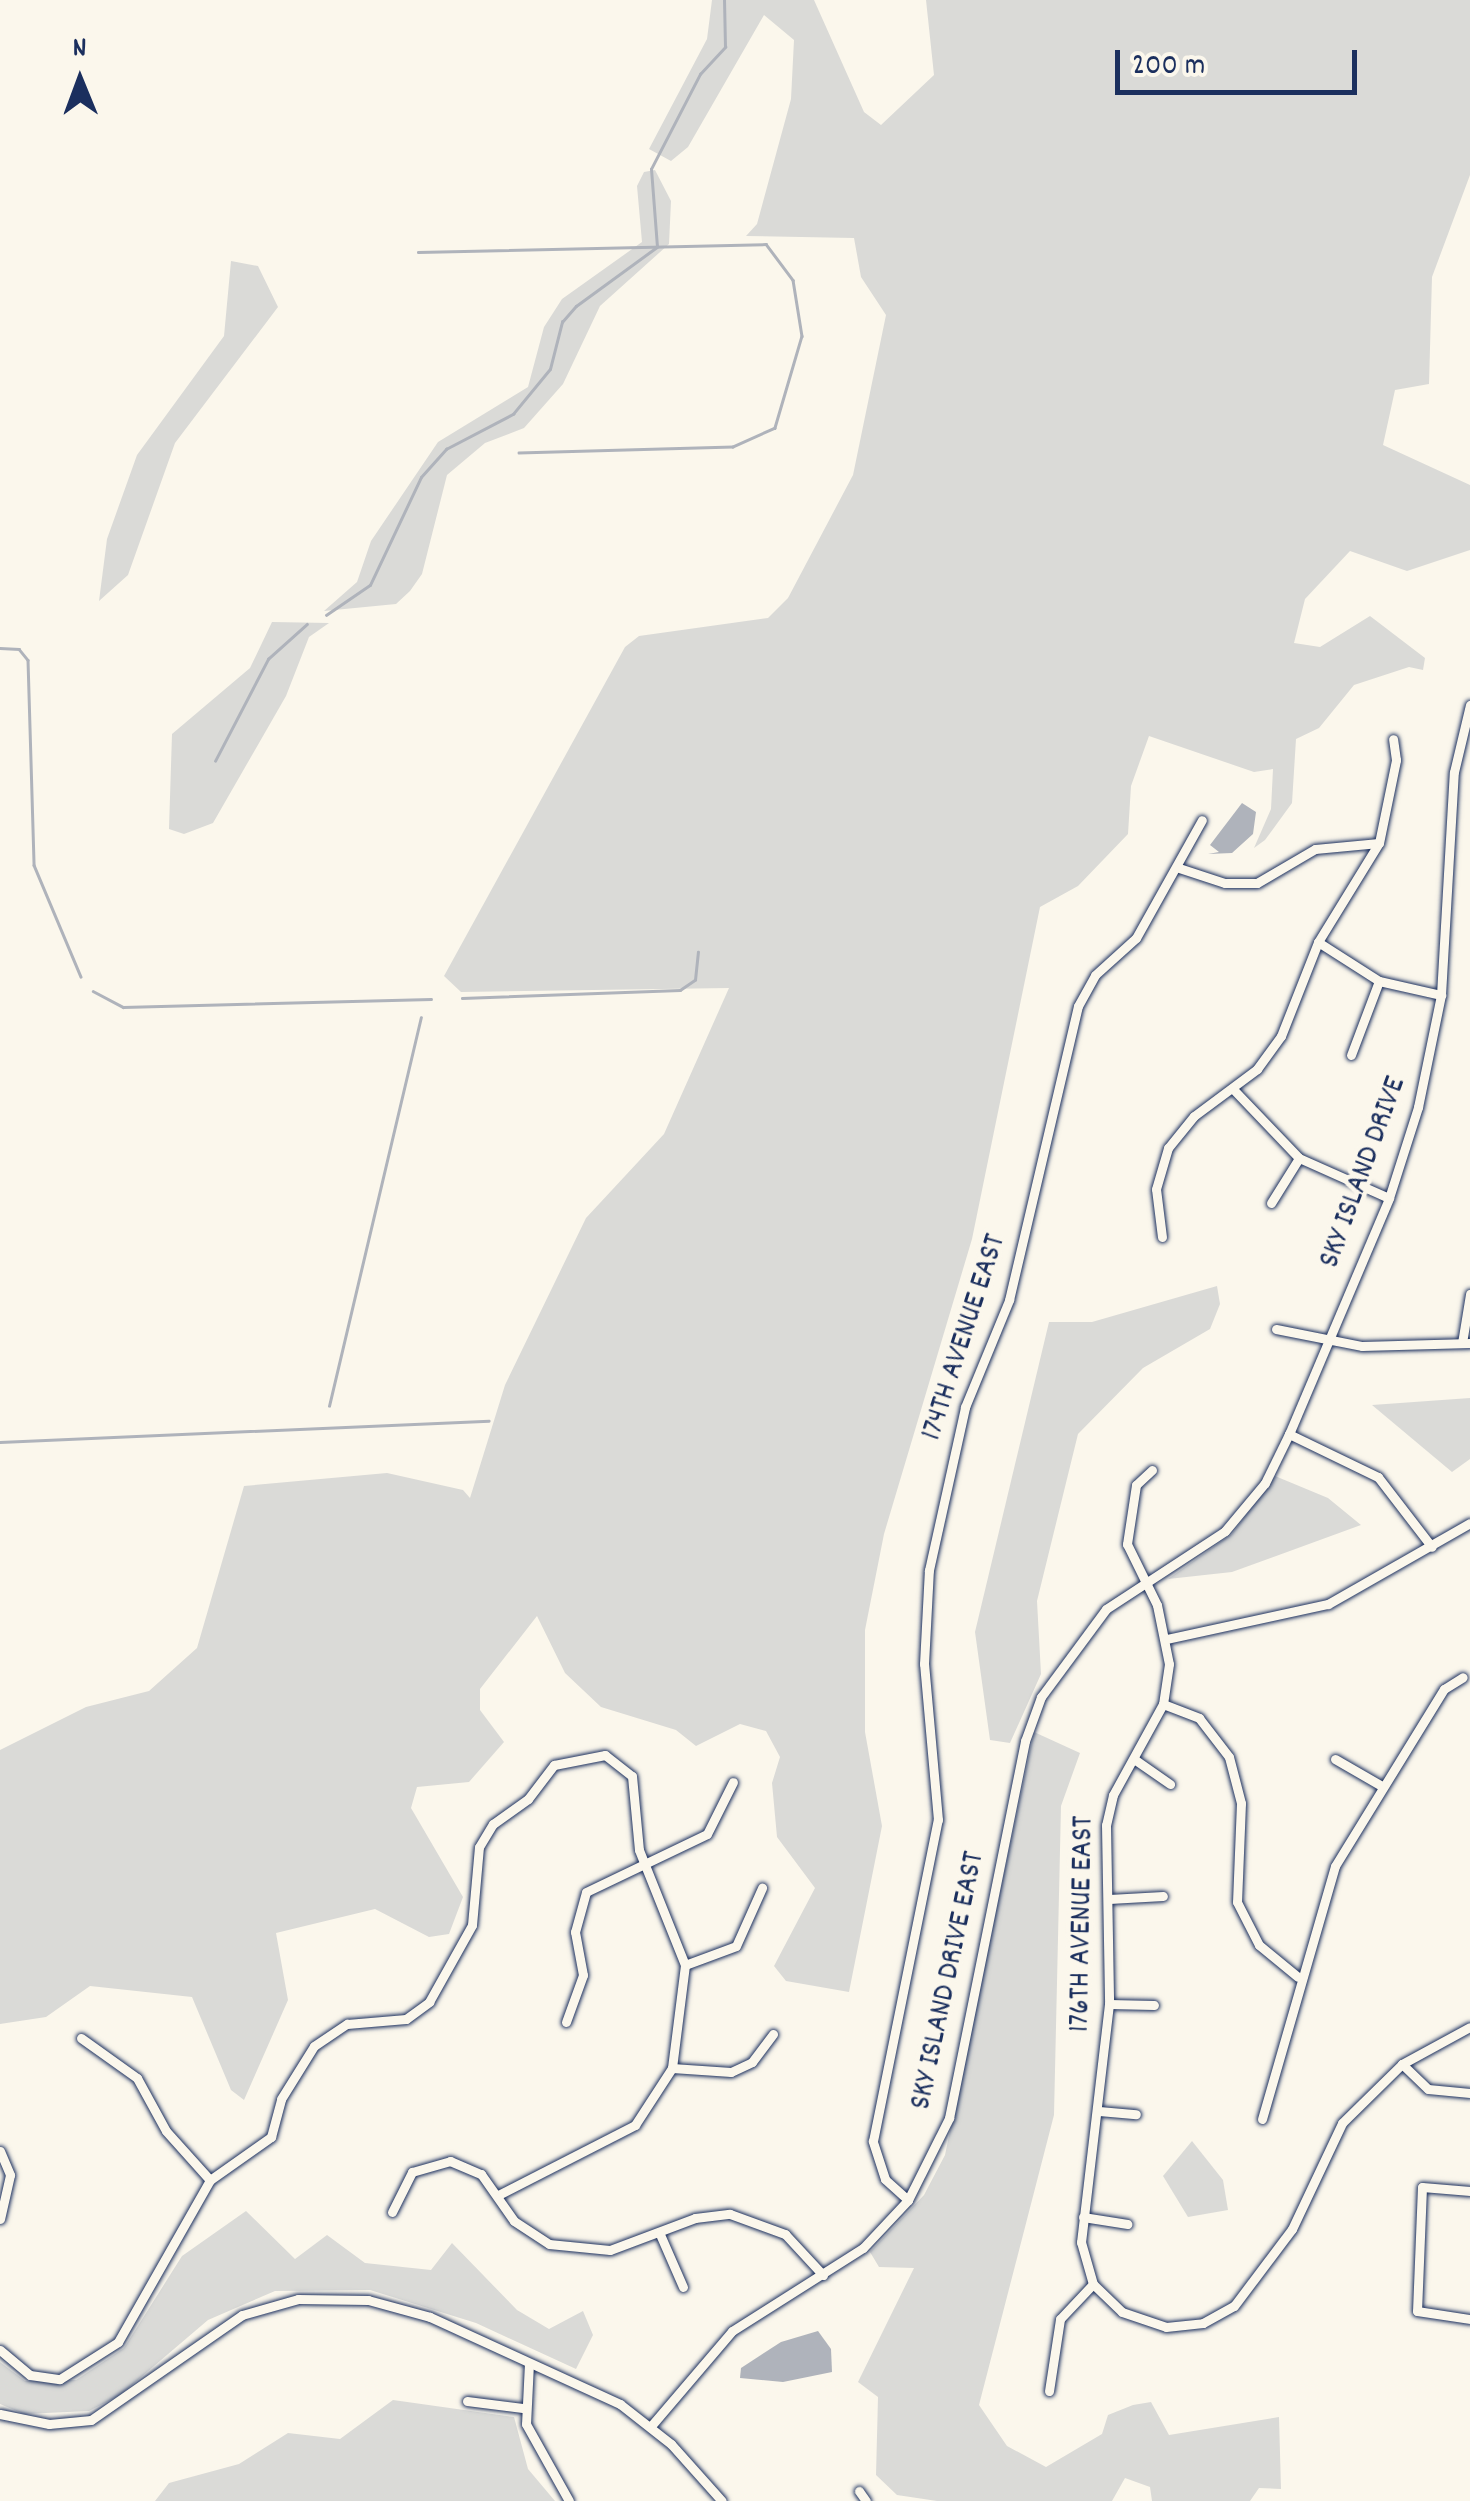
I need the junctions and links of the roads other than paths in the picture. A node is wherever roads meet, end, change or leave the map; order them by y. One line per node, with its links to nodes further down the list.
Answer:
1 (1470, 706): 8 (street, SKY ISLAND DRIVE)
2 (1393, 739): 4 (street)
3 (1202, 820): 5 (street)
4 (1379, 843): 5 (street); 6 (street)
5 (1180, 868): 54 (street, 174TH AVENUE EAST)
6 (1318, 942): 7 (street); 10 (street)
7 (1379, 981): 8 (street); 9 (street)
8 (1441, 995): 12 (street, SKY ISLAND DRIVE)
9 (1351, 1055)
10 (1233, 1089): 11 (street); 14 (street)
11 (1299, 1158): 12 (street); 13 (street)
12 (1389, 1198): 17 (street, SKY ISLAND DRIVE)
13 (1271, 1203)
14 (1162, 1237)
15 (1470, 1294): 18 (street)
16 (1276, 1329): 17 (street)
17 (1328, 1339): 18 (street); 19 (street, SKY ISLAND DRIVE)
18 (1466, 1343)
19 (1289, 1434): 22 (street); 23 (street, SKY ISLAND DRIVE)
20 (1152, 1470): 23 (street, 176TH AVENUE EAST)
21 (1470, 1524): 22 (street)
22 (1432, 1547): 24 (street)
23 (1143, 1583): 24 (street, 176TH AVENUE EAST); 54 (street, SKY ISLAND DRIVE EAST)
24 (1167, 1639): 26 (street, 176TH AVENUE EAST)
25 (1463, 1677): 31 (street)
26 (1163, 1704): 28 (street, 176TH AVENUE EAST); 37 (street)
27 (1336, 1759): 31 (street)
28 (1134, 1760): 30 (street); 35 (street, 176TH AVENUE EAST)
29 (733, 1782): 32 (street)
30 (1170, 1784)
31 (1380, 1785): 37 (street)
32 (643, 1862): 36 (street); 40 (street); 51 (street)
33 (762, 1888): 36 (street)
34 (1162, 1896): 35 (street)
35 (1109, 1899): 38 (street, 176TH AVENUE EAST)
36 (686, 1965): 45 (street)
37 (1298, 1976): 49 (street)
38 (1109, 2004): 39 (street); 47 (street, 176TH AVENUE EAST)
39 (1154, 2005)
40 (566, 2022)
41 (1470, 2027): 44 (street)
42 (773, 2034): 45 (street)
43 (81, 2038): 51 (street)
44 (1402, 2064): 46 (street); 61 (street)
45 (672, 2068): 53 (street)
46 (1470, 2094)
47 (1099, 2111): 48 (street); 56 (street, 176TH AVENUE EAST)
48 (1136, 2114)
49 (1262, 2119)
50 (0, 2150): 57 (street)
51 (210, 2180): 64 (street)
52 (1470, 2191): 63 (street)
53 (498, 2194): 55 (street); 59 (street)
54 (908, 2200): 60 (street, SKY ISLAND DRIVE EAST)
55 (392, 2212)
56 (1083, 2216): 58 (street); 61 (street, 176TH AVENUE EAST)
57 (0, 2219)
58 (1127, 2224)
59 (659, 2232): 60 (street); 62 (street)
60 (822, 2276): 70 (street, SKY ISLAND DRIVE EAST)
61 (1094, 2284): 66 (street)
62 (684, 2287)
63 (1470, 2319)
64 (0, 2350)
65 (529, 2363): 68 (street); 69 (street); 70 (street)
66 (1049, 2390)
67 (467, 2401): 68 (street)
68 (524, 2408): 72 (street)
69 (0, 2414)
70 (651, 2426): 73 (street)
71 (859, 2492): 74 (street)
72 (569, 2501)
73 (722, 2501)
74 (866, 2501)

